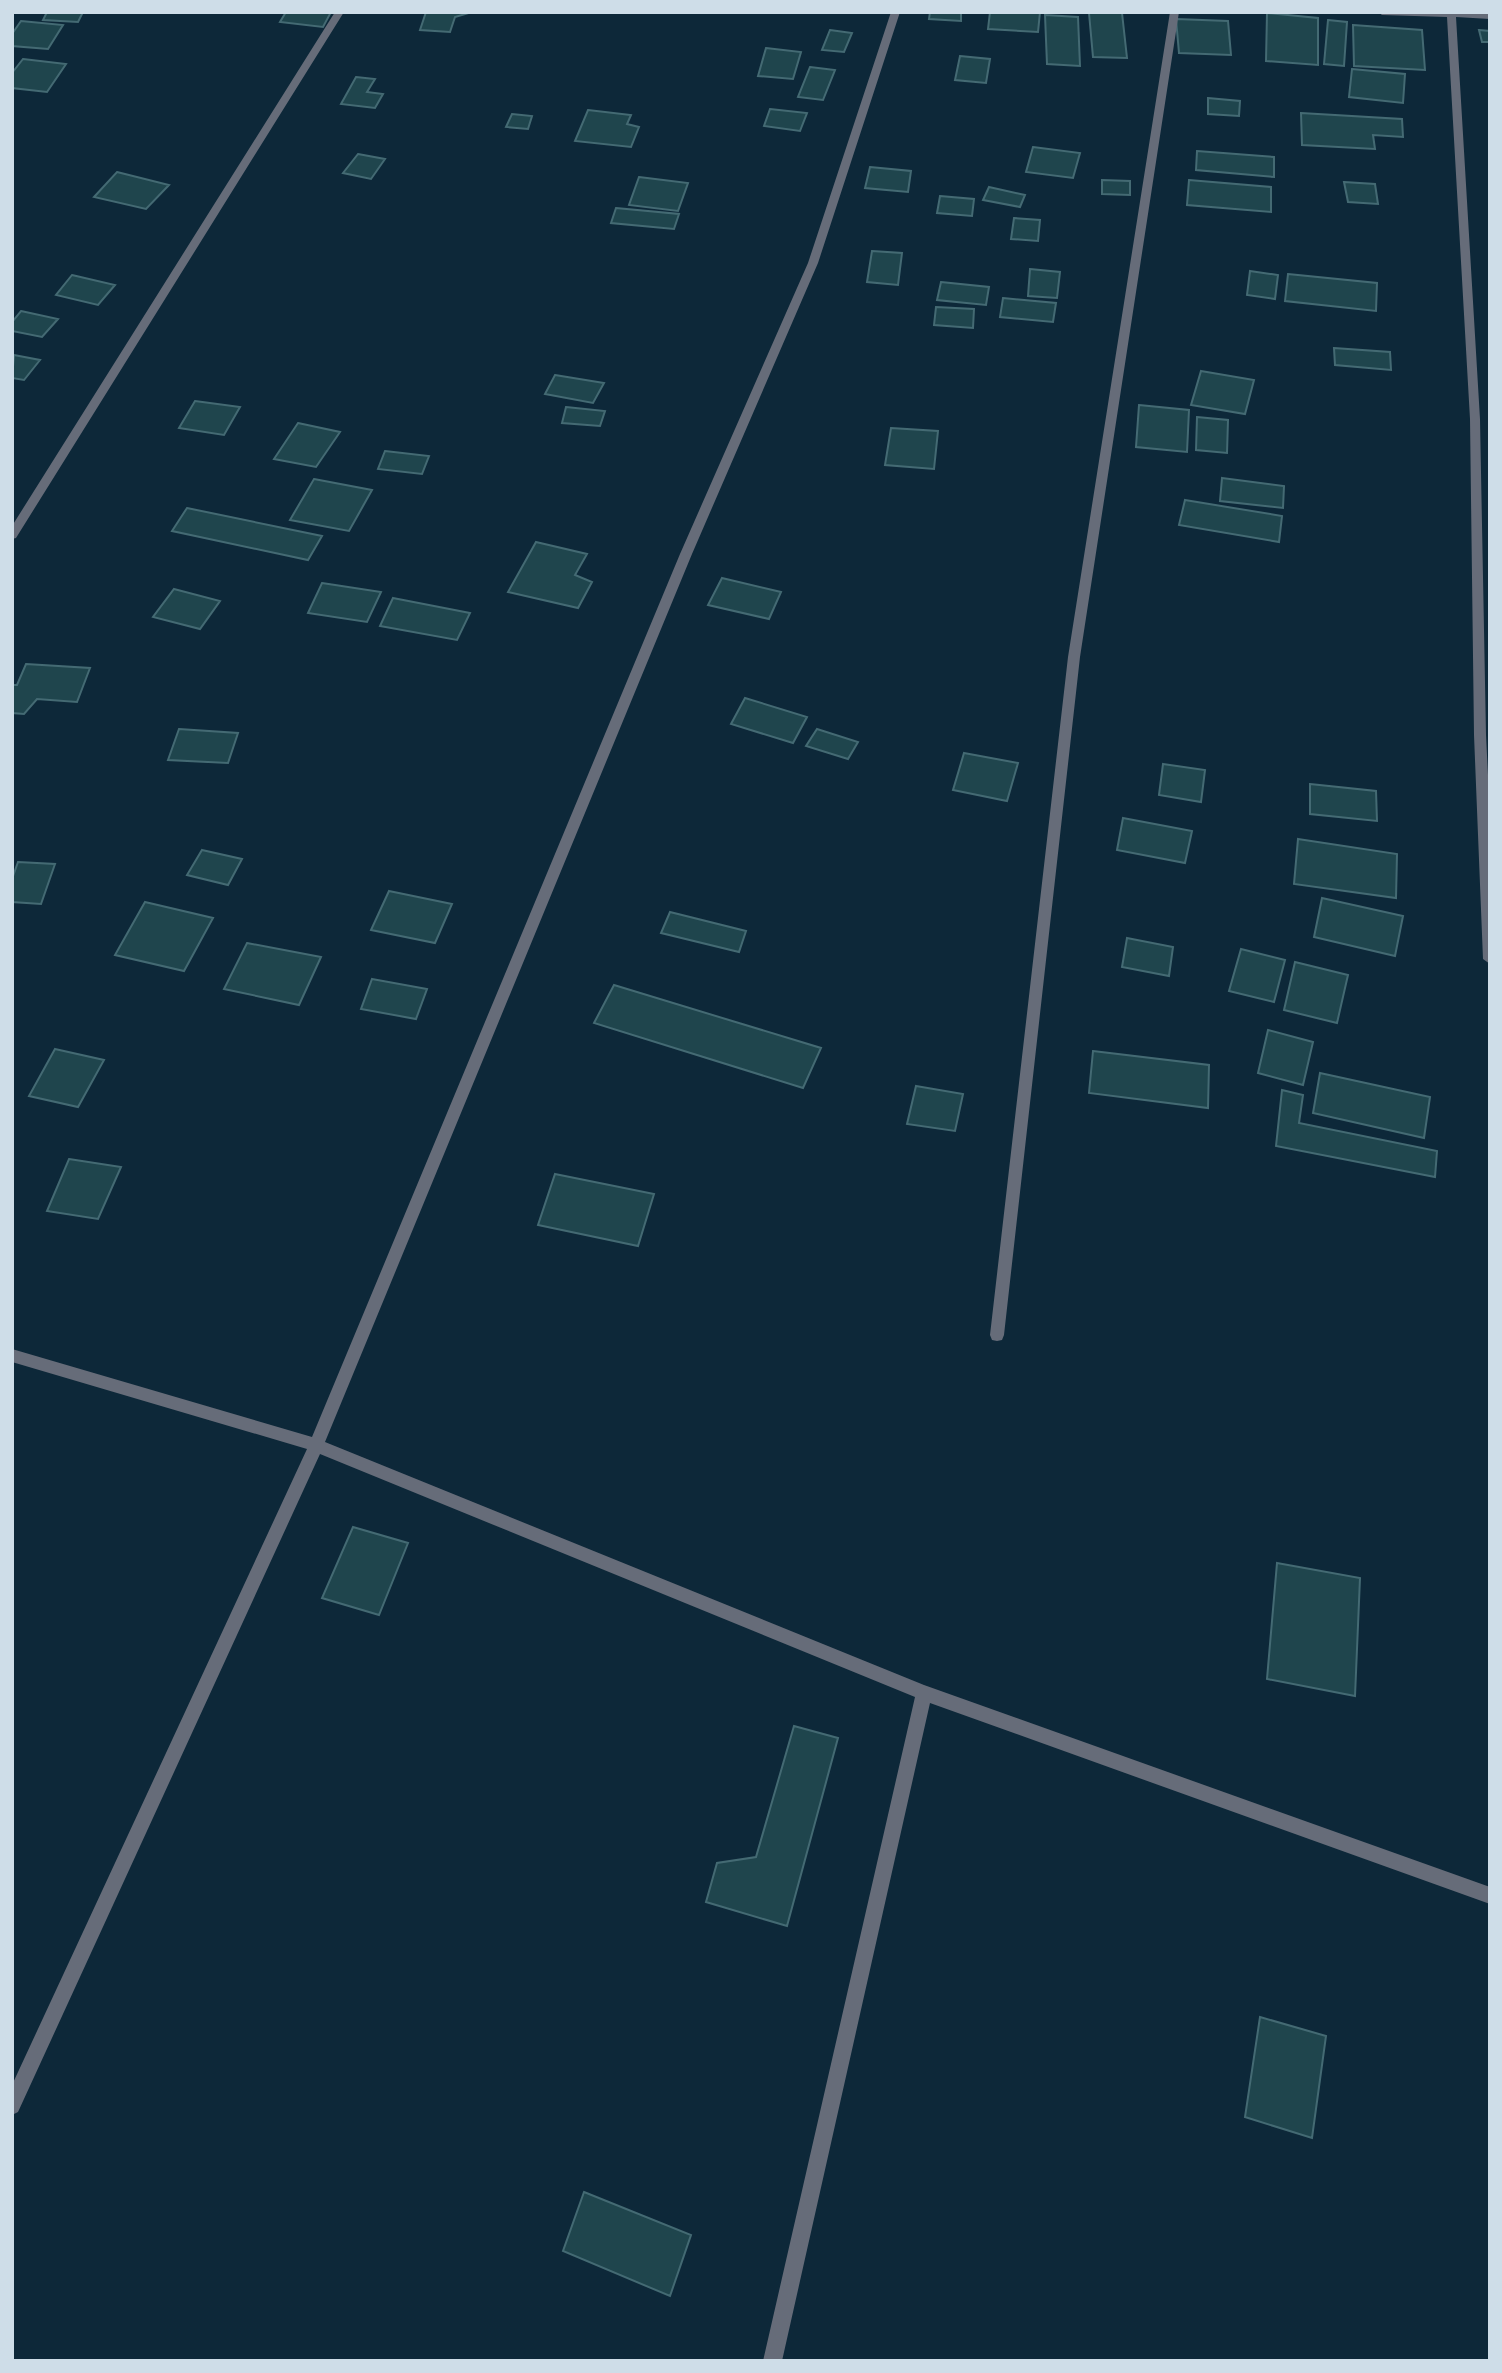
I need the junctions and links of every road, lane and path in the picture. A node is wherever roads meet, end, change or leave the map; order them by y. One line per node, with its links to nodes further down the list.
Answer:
1 (340, 12): 7 (street)
2 (896, 12): 11 (street)
3 (1175, 12): 9 (street)
4 (1382, 12): 5 (street)
5 (1451, 14): 6 (street); 8 (street)
6 (1490, 16)
7 (12, 535)
8 (1490, 960)
9 (997, 1335)
10 (12, 1355): 11 (street)
11 (316, 1445): 12 (street); 14 (street)
12 (924, 1693): 13 (street); 15 (street)
13 (1490, 1896)
14 (12, 2106)
15 (772, 2361)

